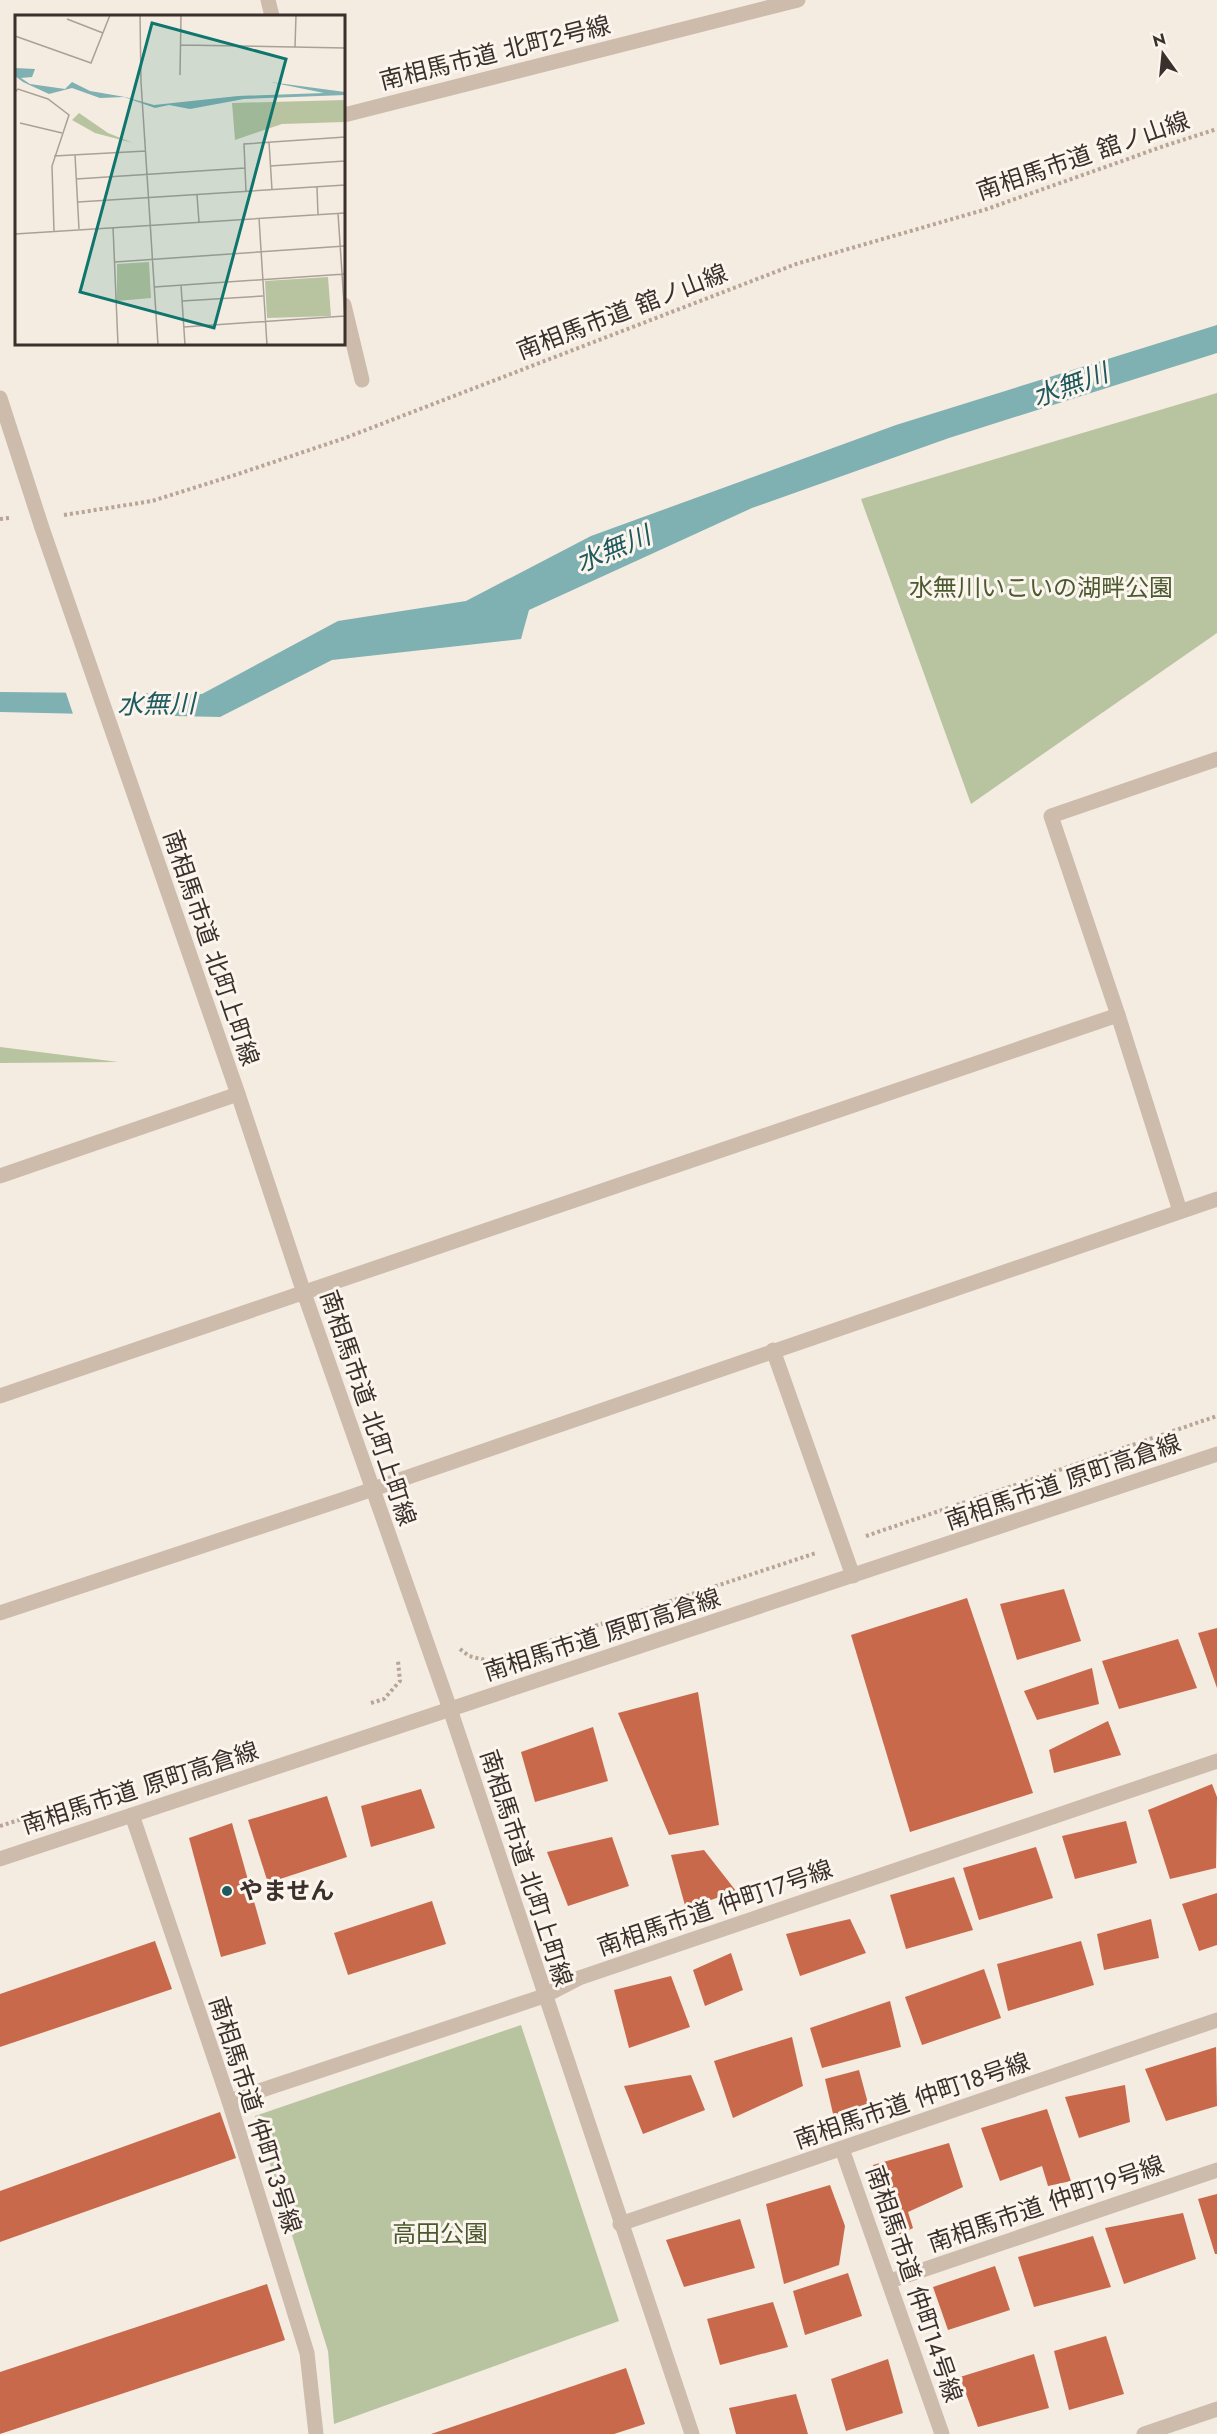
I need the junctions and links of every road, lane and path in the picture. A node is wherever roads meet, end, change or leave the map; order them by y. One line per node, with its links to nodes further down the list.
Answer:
1 (268, 0): 3 (street)
2 (798, 0): 4 (street, 南相馬市道 北町2号線)
3 (272, 15)
4 (345, 115)
5 (1217, 129): 9 (path, 南相馬市道 舘ノ山線)
6 (345, 309): 7 (street)
7 (362, 380)
8 (0, 398): 9 (street, 南相馬市道 北町上町線)
9 (40, 521): 12 (street, 南相馬市道 北町上町線)
10 (1217, 759): 11 (street)
11 (1118, 1015): 15 (street); 16 (street)
12 (238, 1094): 13 (street); 16 (street, 南相馬市道 北町上町線)
13 (0, 1176)
14 (1217, 1199): 15 (street)
15 (1180, 1211): 17 (street)
16 (304, 1293): 18 (street); 21 (street, 南相馬市道 北町上町線)
17 (773, 1350): 21 (street); 22 (street)
18 (0, 1395)
19 (1217, 1416): 22 (path)
20 (1217, 1454): 23 (street, 南相馬市道 原町高倉線)
21 (373, 1489): 24 (street); 28 (street, 南相馬市道 北町上町線)
22 (842, 1545): 23 (street); 25 (path)
23 (853, 1576): 28 (street, 南相馬市道 原町高倉線)
24 (0, 1613)
25 (454, 1644)
26 (398, 1661): 27 (path)
27 (362, 1707)
28 (450, 1709): 31 (street, 南相馬市道 原町高倉線); 34 (street, 南相馬市道 北町上町線)
29 (1217, 1761): 34 (street, 南相馬市道 仲町17号線)
30 (54, 1809): 32 (path)
31 (132, 1815): 33 (street, 南相馬市道 原町高倉線); 36 (street, 南相馬市道 仲町13号線)
32 (0, 1826)
33 (0, 1859)
34 (544, 1996): 36 (street, 南相馬市道 仲町17号線); 39 (street, 南相馬市道 北町上町線)
35 (1217, 2020): 37 (street, 南相馬市道 仲町18号線)
36 (229, 2102): 42 (street, 南相馬市道 仲町13号線)
37 (842, 2149): 39 (street, 南相馬市道 仲町18号線); 40 (street, 南相馬市道 仲町14号線)
38 (1217, 2170): 40 (street, 南相馬市道 仲町19号線)
39 (620, 2224): 43 (street, 南相馬市道 北町上町線)
40 (890, 2281): 44 (street, 南相馬市道 仲町14号線)
41 (1217, 2409): 45 (street)
42 (316, 2434)
43 (692, 2434)
44 (942, 2434)
45 (1144, 2434)

